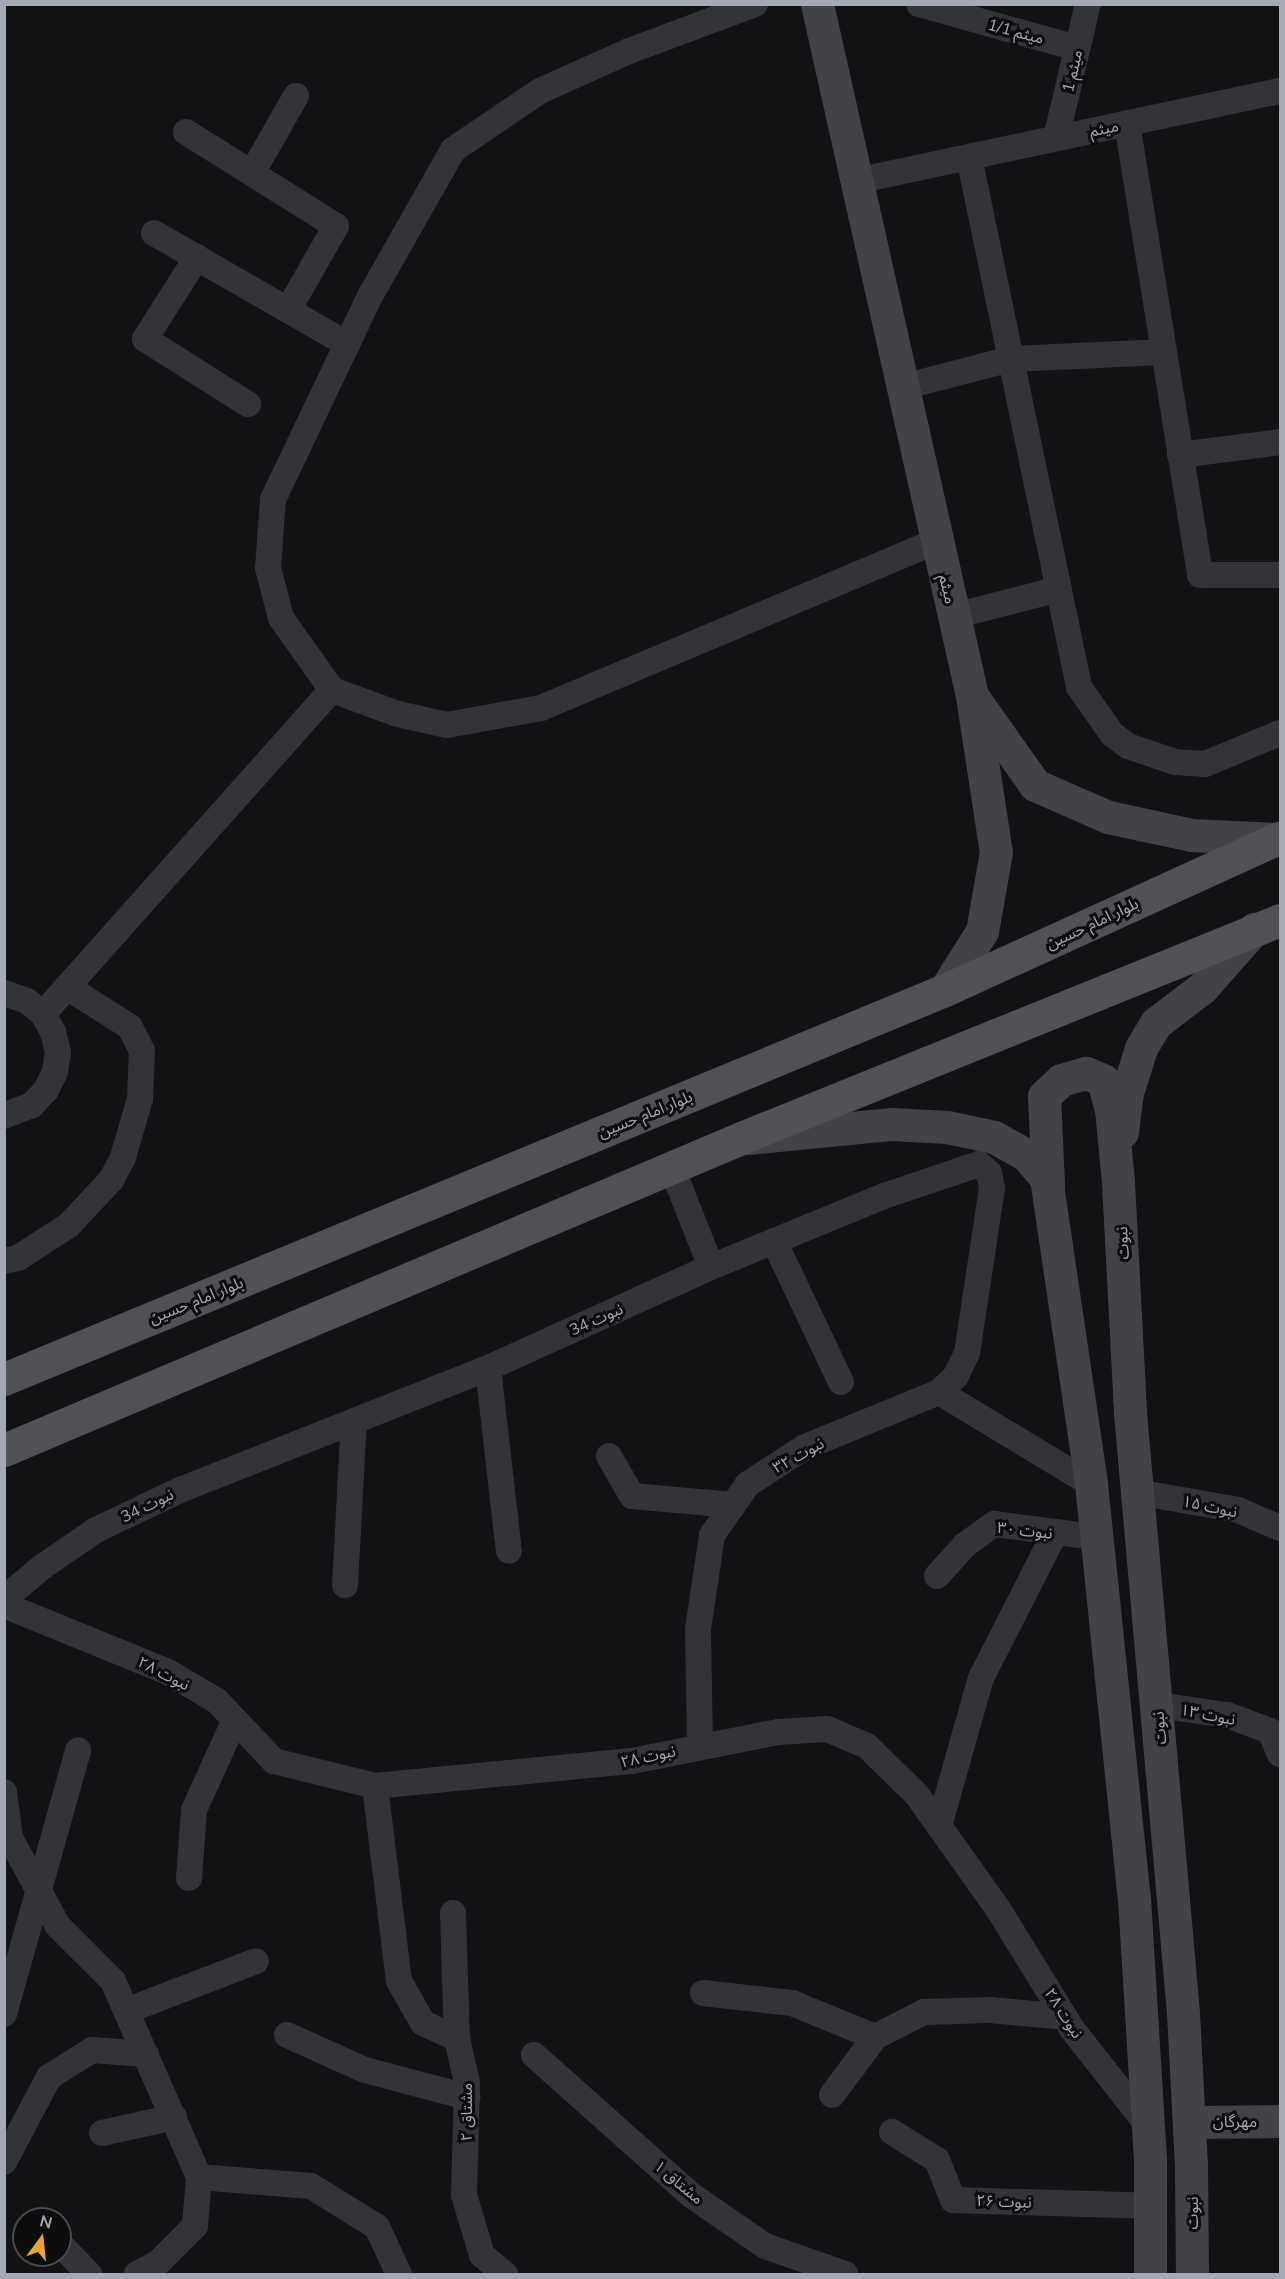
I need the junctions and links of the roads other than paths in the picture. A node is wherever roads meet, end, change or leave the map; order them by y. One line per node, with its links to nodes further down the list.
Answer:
1 (755, 4): 17 (street)
2 (817, 4): 13 (main road, میثم)
3 (919, 4): 5 (street, میثم 1/1)
4 (1088, 4): 5 (street, میثم 1)
5 (1077, 48): 10 (street, میثم 1)
6 (1281, 91): 8 (street, میثم)
7 (296, 96): 12 (street)
8 (1127, 123): 10 (street, میثم); 18 (street)
9 (186, 132): 12 (street)
10 (1056, 138): 11 (street, میثم)
11 (969, 157): 13 (street, میثم); 19 (street)
12 (252, 173): 16 (street)
13 (856, 181): 20 (main road, میثم)
14 (154, 233): 15 (street)
15 (197, 257): 16 (street); 21 (street)
16 (288, 310): 17 (street)
17 (347, 344): 28 (street)
18 (1164, 352): 19 (street); 23 (street)
19 (1011, 359): 20 (street); 26 (street)
20 (903, 387): 24 (main road, میثم)
21 (248, 404)
22 (1281, 442): 23 (street)
23 (1180, 454): 25 (street)
24 (937, 541): 27 (main road, میثم); 28 (street)
25 (1281, 575)
26 (1059, 589): 27 (street); 30 (street)
27 (954, 616): 29 (main road, میثم)
28 (332, 690): 33 (street)
29 (972, 696): 31 (main road); 34 (main road, میثم)
30 (1281, 733)
31 (1278, 838): 34 (main road, بلوار امام حسین)
32 (1272, 928): 38 (main road); 40 (main road)
33 (67, 987): 36 (street); 43 (street)
34 (945, 990): 46 (main road, بلوار امام حسین)
35 (4, 993): 36 (street)
36 (43, 1014): 37 (street)
37 (4, 1116)
38 (741, 1138): 39 (main road); 41 (main road)
39 (672, 1168): 44 (street); 50 (main road)
40 (1118, 1182): 41 (main road); 53 (main road, نبوت)
41 (1050, 1197): 52 (main road)
42 (774, 1241): 44 (street, نبوت 34); 47 (street); 48 (street, نبوت 34)
43 (4, 1261)
44 (711, 1266): 45 (street, نبوت 34)
45 (488, 1368): 49 (street, نبوت 34); 58 (street)
46 (4, 1379)
47 (841, 1382)
48 (939, 1392): 52 (street); 54 (street, نبوت ۳۲)
49 (354, 1421): 60 (street); 61 (street, نبوت 34)
50 (4, 1450)
51 (609, 1456): 54 (street)
52 (1091, 1484): 57 (main road)
53 (1137, 1492): 55 (street, نبوت ۱۵); 63 (main road, نبوت)
54 (733, 1505): 65 (street, نبوت ۳۲)
55 (1281, 1528)
56 (1055, 1533): 57 (street, نبوت ۳۰); 59 (street, نبوت ۳۰); 70 (street)
57 (1096, 1537): 89 (main road)
58 (509, 1551)
59 (937, 1576)
60 (345, 1586)
61 (4, 1599)
62 (4, 1605): 64 (street, نبوت ۲۸)
63 (1157, 1705): 67 (street, نبوت ۱۳); 88 (main road, نبوت)
64 (234, 1722): 68 (street, نبوت ۲۸); 71 (street)
65 (700, 1745): 68 (street, نبوت ۲۸); 70 (street, نبوت ۲۸)
66 (78, 1750): 72 (street)
67 (1281, 1754)
68 (375, 1786): 81 (street)
69 (4, 1792): 72 (street)
70 (939, 1826): 78 (street, نبوت ۲۸)
71 (189, 1878)
72 (40, 1893): 76 (street); 77 (street)
73 (453, 1913): 81 (street, مشتاق ۲)
74 (256, 1961): 76 (street)
75 (703, 1993): 80 (street)
76 (126, 2011): 82 (street)
77 (4, 2014)
78 (1065, 2017): 80 (street); 89 (street, نبوت ۲۸)
79 (287, 2035): 85 (street)
80 (875, 2037): 84 (street)
81 (457, 2039): 85 (street, مشتاق ۲)
82 (146, 2054): 86 (street); 92 (street)
83 (534, 2055): 100 (street, مشتاق ۱)
84 (832, 2095)
85 (467, 2097): 99 (street, مشتاق ۲)
86 (174, 2117): 91 (street); 93 (street)
87 (1281, 2121): 88 (main road, مهرگان)
88 (1189, 2122): 102 (main road, نبوت)
89 (1146, 2123): 94 (main road)
90 (892, 2132): 94 (street, نبوت ۲۶)
91 (102, 2133)
92 (4, 2162)
93 (199, 2177): 97 (street); 98 (street)
94 (1150, 2206): 101 (main road)
95 (72, 2256): 96 (street)
96 (89, 2274)
97 (137, 2274)
98 (399, 2274)
99 (506, 2274)
100 (845, 2274)
101 (1150, 2274)
102 (1192, 2274)

